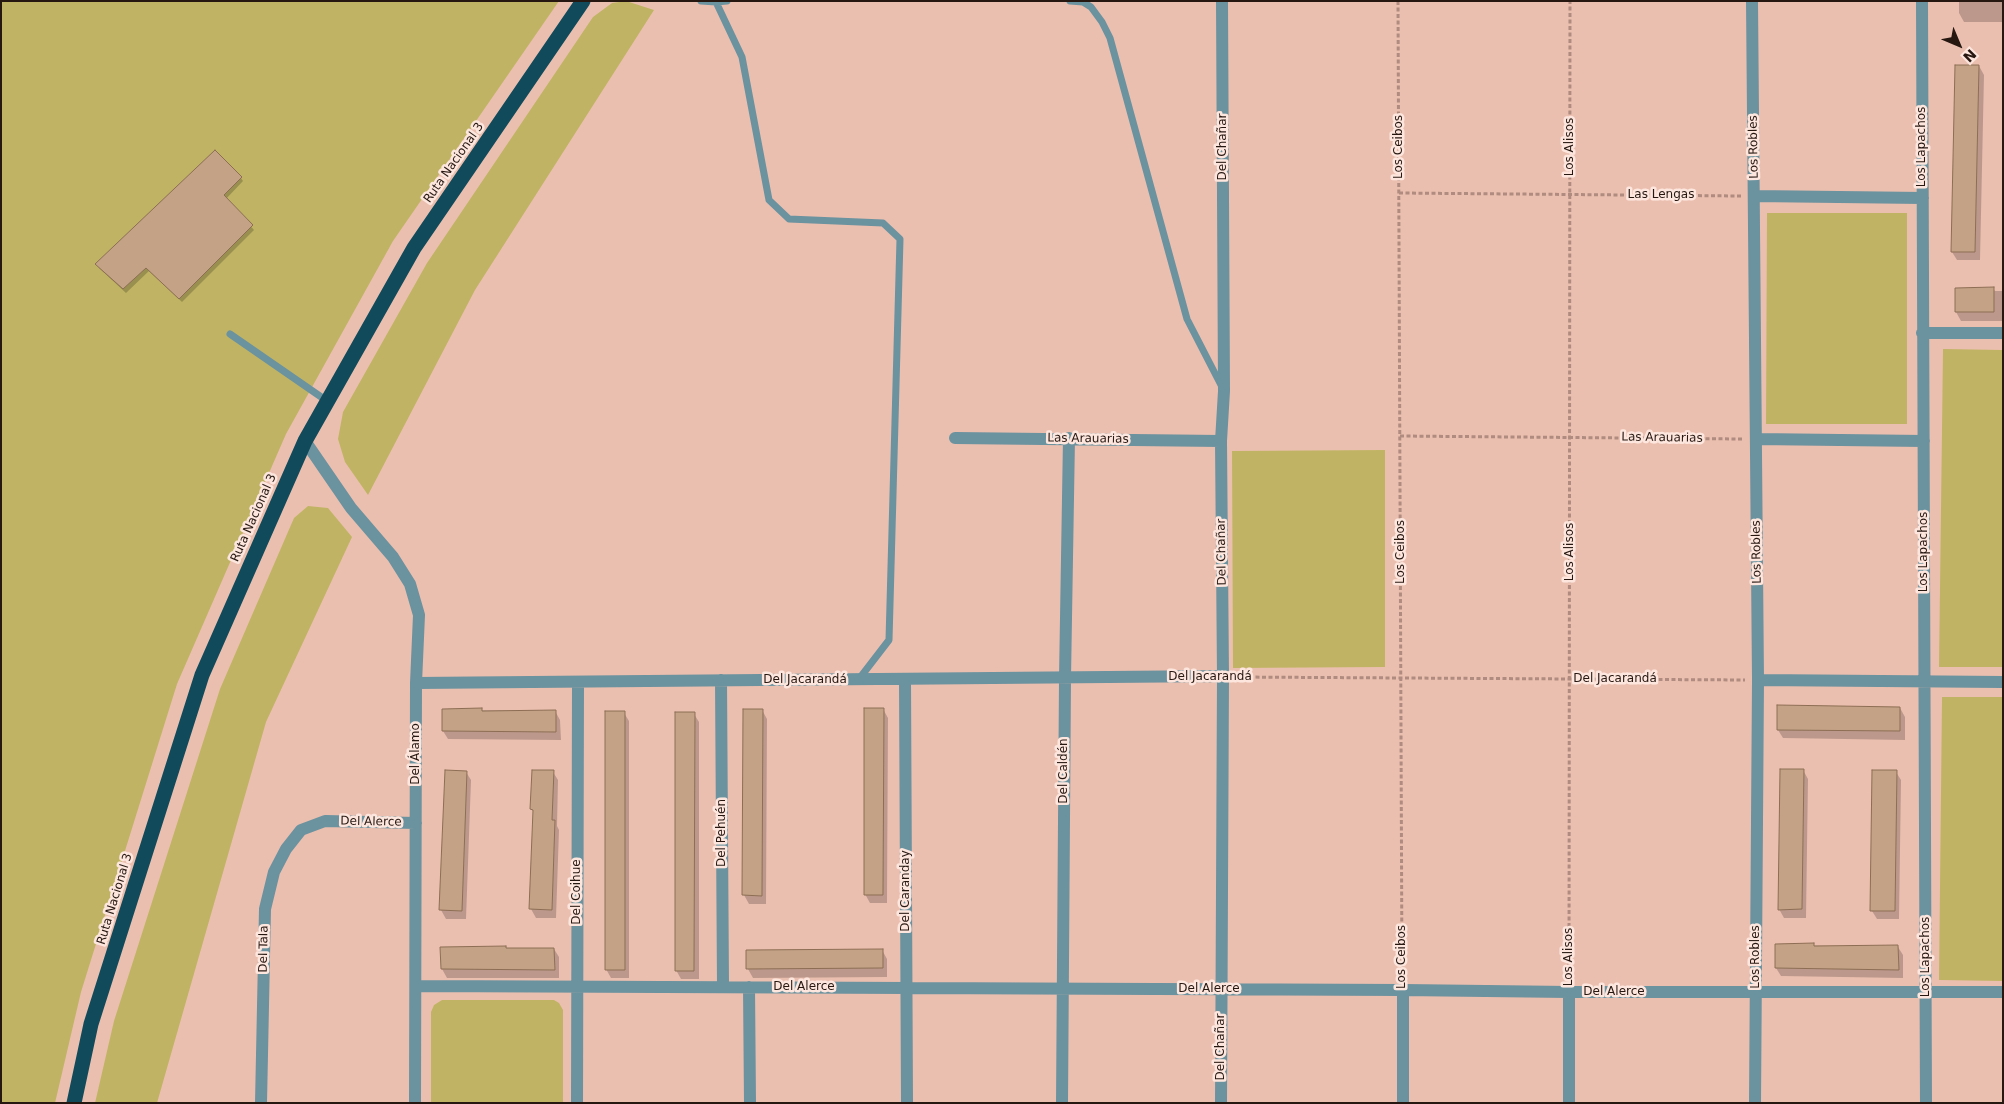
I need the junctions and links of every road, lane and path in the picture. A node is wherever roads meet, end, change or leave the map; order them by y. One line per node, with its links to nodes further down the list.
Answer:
1 (583, 1): 19 (highway, Ruta Nacional 3)
2 (701, 1): 10 (lane)
3 (726, 1): 10 (lane)
4 (1070, 1): 18 (lane)
5 (1222, 1): 18 (street, Del Chañar)
6 (1398, 1): 11 (path, Los Ceibos)
7 (1570, 1): 12 (path, Los Alisos)
8 (1752, 1): 13 (street, Los Robles)
9 (1922, 1): 14 (street, Los Lapachos)
10 (716, 2): 31 (lane)
11 (1399, 193): 12 (path, Las Lengas); 20 (path, Los Ceibos)
12 (1570, 195): 13 (path, Las Lengas); 23 (path, Los Alisos)
13 (1754, 196): 14 (street); 24 (street, Los Robles)
14 (1923, 198): 16 (street, Los Lapachos)
15 (2003, 332): 16 (street)
16 (1922, 333): 27 (street, Los Lapachos)
17 (230, 334): 19 (lane)
18 (1224, 391): 26 (street, Del Chañar)
19 (328, 401): 25 (highway, Ruta Nacional 3)
20 (1400, 436): 23 (path, Las Arauarias); 30 (path, Los Ceibos)
21 (956, 438): 22 (street, Las Arauarias)
22 (1069, 438): 26 (street, Las Arauarias); 29 (street, Del Caldén)
23 (1570, 438): 24 (path, Las Arauarias); 33 (path, Los Alisos)
24 (1756, 439): 27 (street); 35 (street, Los Robles)
25 (305, 441): 39 (street, Del Álamo); 54 (highway, Ruta Nacional 3)
26 (1220, 441): 28 (street, Del Chañar)
27 (1924, 441): 37 (street, Los Lapachos)
28 (1223, 676): 29 (street, Del Jacarandá); 30 (path, Del Jacarandá); 48 (street, Del Chañar)
29 (1064, 678): 32 (street, Del Jacarandá); 47 (street, Del Caldén)
30 (1401, 678): 33 (path, Del Jacarandá); 49 (path, Los Ceibos)
31 (859, 679): 32 (street, Del Jacarandá); 34 (street, Del Jacarandá)
32 (905, 679): 46 (street, Del Caranday)
33 (1569, 679): 35 (path, Del Jacarandá); 52 (path, Los Alisos)
34 (721, 680): 36 (street, Del Jacarandá); 44 (street, Del Pehuén)
35 (1758, 680): 37 (street); 50 (street, Los Robles)
36 (578, 682): 39 (street, Del Jacarandá); 43 (street, Del Coihue)
37 (1925, 682): 38 (street); 51 (street, Los Lapachos)
38 (2003, 682)
39 (416, 683): 41 (street, Del Álamo)
40 (325, 821): 41 (street, Del Alerce); 55 (street, Del Tala)
41 (416, 822): 42 (street, Del Álamo)
42 (416, 986): 43 (street, Del Alerce); 56 (street, Del Álamo)
43 (577, 986): 44 (street, Del Alerce); 57 (street, Del Coihue)
44 (723, 986): 45 (street, Del Alerce)
45 (749, 987): 46 (street, Del Alerce); 58 (street)
46 (907, 988): 47 (street, Del Alerce); 59 (street, Del Caranday)
47 (1062, 988): 48 (street, Del Alerce); 60 (street, Del Caldén)
48 (1222, 989): 49 (street, Del Alerce); 61 (street, Del Chañar)
49 (1402, 990): 52 (street, Del Alerce); 62 (street, Los Ceibos)
50 (1756, 991): 51 (street, Del Alerce); 52 (street, Del Alerce); 64 (street, Los Robles)
51 (1926, 991): 53 (street, Del Alerce); 65 (street, Los Lapachos)
52 (1569, 992): 63 (street, Los Alisos)
53 (2003, 992)
54 (74, 1103)
55 (261, 1103)
56 (415, 1103)
57 (577, 1103)
58 (750, 1103)
59 (907, 1103)
60 (1062, 1103)
61 (1221, 1103)
62 (1403, 1103)
63 (1569, 1103)
64 (1755, 1103)
65 (1926, 1103)

